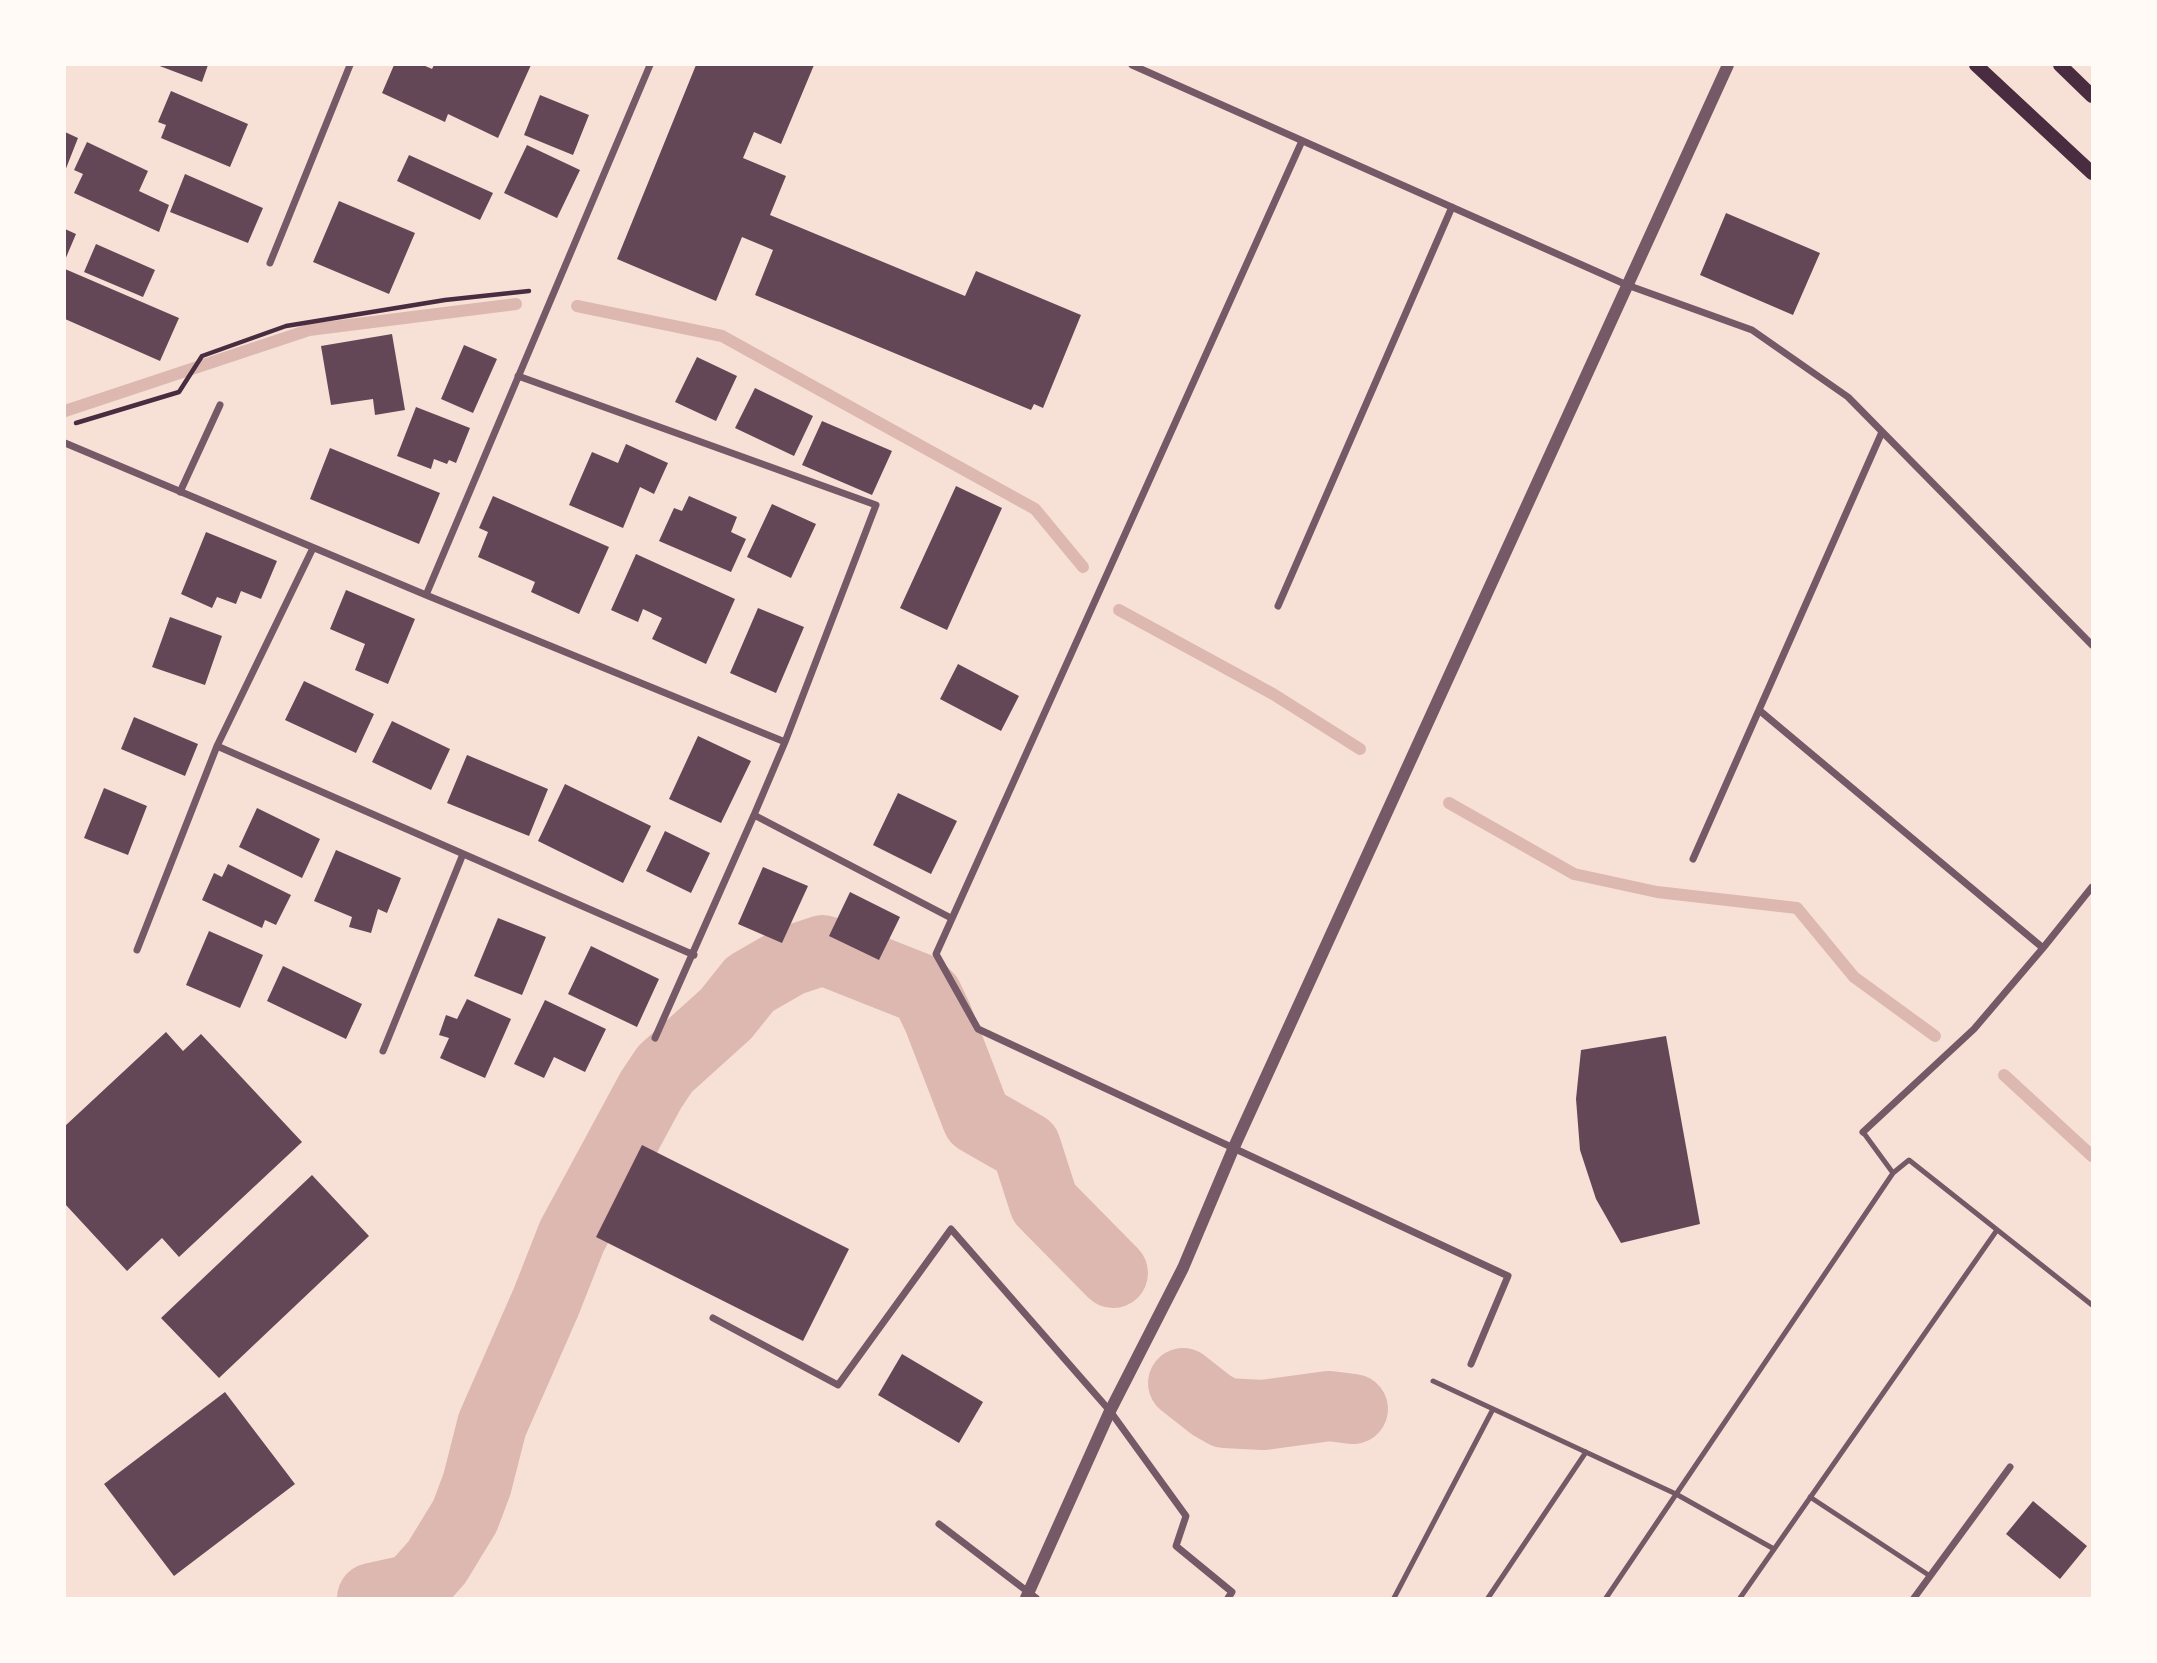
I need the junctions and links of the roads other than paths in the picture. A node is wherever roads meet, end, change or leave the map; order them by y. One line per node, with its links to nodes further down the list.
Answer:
1 (350, 65): 11 (street)
2 (650, 65): 13 (street)
3 (1132, 65): 8 (street)
4 (1728, 65): 12 (street)
5 (1976, 65): 9 (main road)
6 (2062, 65): 7 (main road)
7 (2092, 96)
8 (1302, 141): 10 (street); 29 (street)
9 (2092, 173)
10 (1452, 207): 12 (street); 20 (street)
11 (270, 263)
12 (1627, 285): 15 (street); 36 (street)
13 (518, 376): 19 (street); 23 (street)
14 (219, 405): 17 (street)
15 (1882, 432): 21 (street); 22 (street)
16 (65, 443): 17 (street)
17 (180, 492): 18 (street)
18 (313, 548): 19 (street); 24 (street)
19 (426, 595): 23 (street)
20 (1278, 606)
21 (2092, 645)
22 (1759, 710): 27 (street); 30 (street)
23 (785, 742): 25 (street)
24 (217, 746): 26 (street); 31 (street)
25 (754, 815): 29 (street); 32 (street)
26 (463, 854): 32 (street); 34 (street)
27 (1693, 859)
28 (2092, 887): 30 (street)
29 (951, 918): 36 (street)
30 (2043, 948): 35 (street)
31 (137, 950)
32 (694, 955): 33 (street)
33 (655, 1038)
34 (383, 1051)
35 (1863, 1132): 37 (lane)
36 (1234, 1147): 41 (street); 44 (street)
37 (1893, 1172): 38 (lane); 47 (lane)
38 (1997, 1230): 39 (lane); 48 (lane)
39 (2092, 1305)
40 (713, 1318): 44 (street)
41 (1471, 1364)
42 (1433, 1381): 43 (lane)
43 (1493, 1409): 45 (lane); 54 (lane)
44 (1110, 1411): 52 (street); 53 (street)
45 (1586, 1452): 47 (lane); 55 (lane)
46 (2010, 1467): 51 (street)
47 (1676, 1494): 50 (lane); 56 (lane)
48 (1810, 1497): 50 (lane); 51 (lane)
49 (939, 1524): 52 (street)
50 (1773, 1549): 57 (lane)
51 (1930, 1576): 58 (street)
52 (1030, 1596)
53 (1228, 1598)
54 (1394, 1598)
55 (1488, 1598)
56 (1606, 1598)
57 (1740, 1598)
58 (1914, 1598)

